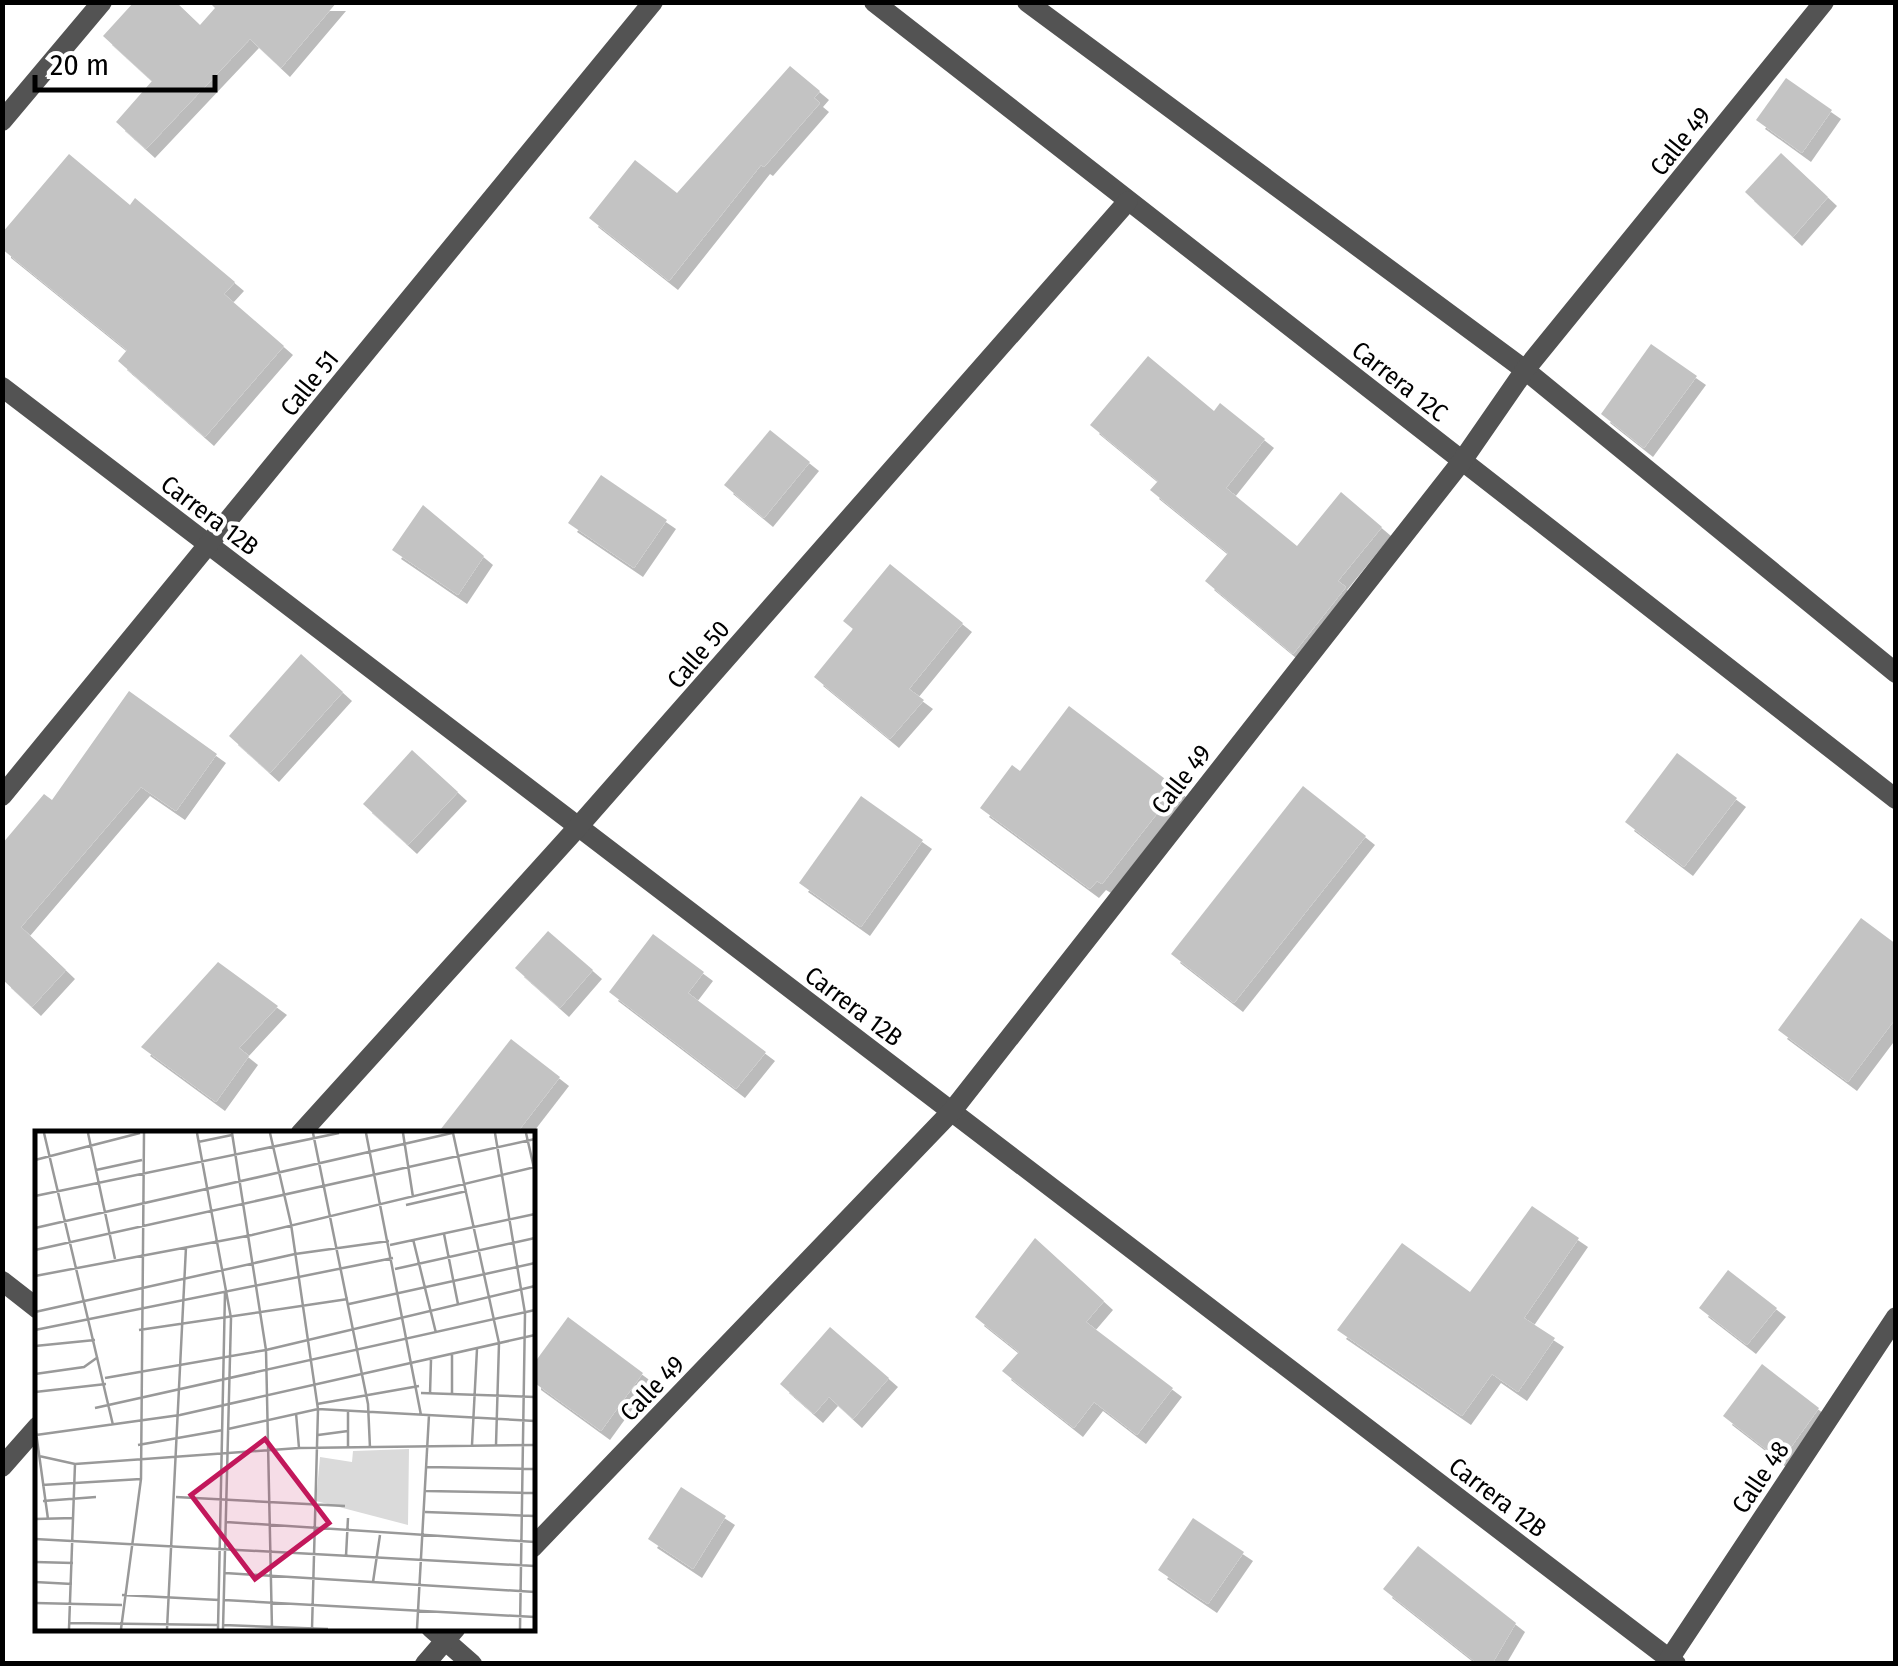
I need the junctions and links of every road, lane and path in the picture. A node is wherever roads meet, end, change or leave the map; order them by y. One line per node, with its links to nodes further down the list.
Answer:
1 (102, 2): 6 (street)
2 (653, 2): 11 (street, Calle 51)
3 (874, 2): 7 (street, Carrera 12C)
4 (1027, 2): 8 (street)
5 (1824, 2): 8 (street, Calle 49)
6 (2, 120)
7 (1128, 201): 10 (street, Carrera 12C); 15 (street, Calle 50)
8 (1526, 370): 10 (street, Calle 49); 12 (street)
9 (2, 388): 11 (street, Carrera 12B)
10 (1462, 460): 14 (street, Carrera 12C); 16 (street, Calle 49)
11 (208, 545): 13 (street, Calle 51); 15 (street, Carrera 12B)
12 (1896, 672)
13 (2, 796)
14 (1896, 799)
15 (578, 828): 16 (street, Carrera 12B); 17 (street, Calle 50)
16 (952, 1111): 23 (street, Calle 49); 25 (street, Carrera 12B)
17 (303, 1131)
18 (2, 1281): 19 (street)
19 (35, 1307)
20 (1896, 1317): 25 (street, Calle 48)
21 (35, 1429): 22 (street)
22 (2, 1467)
23 (535, 1545)
24 (444, 1632): 26 (street); 27 (street)
25 (1670, 1662)
26 (425, 1664)
27 (472, 1664)

